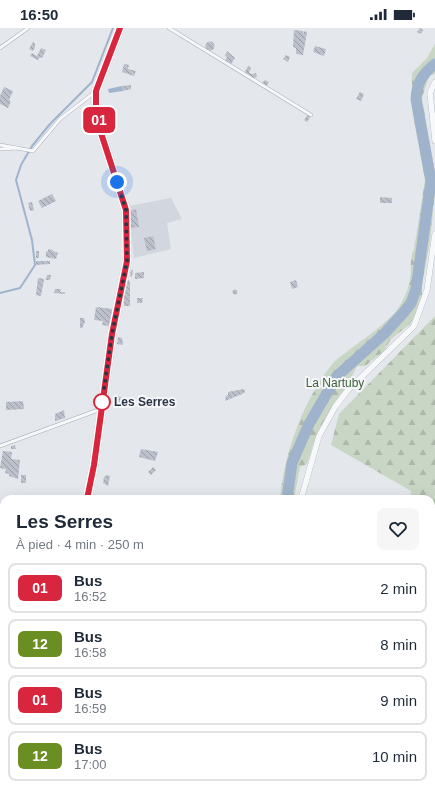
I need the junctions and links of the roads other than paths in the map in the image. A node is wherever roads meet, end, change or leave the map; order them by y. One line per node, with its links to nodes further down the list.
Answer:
1 (28, 28): 4 (lane)
2 (120, 28): 6 (street)
3 (169, 28): 7 (lane)
4 (0, 48)
5 (435, 82): 8 (street)
6 (96, 91): 10 (lane); 13 (street)
7 (311, 114)
8 (435, 141)
9 (0, 145): 10 (lane)
10 (24, 148): 11 (lane)
11 (0, 149)
12 (435, 234): 16 (street)
13 (101, 409): 14 (lane); 15 (street)
14 (0, 446)
15 (88, 495)
16 (302, 495)

